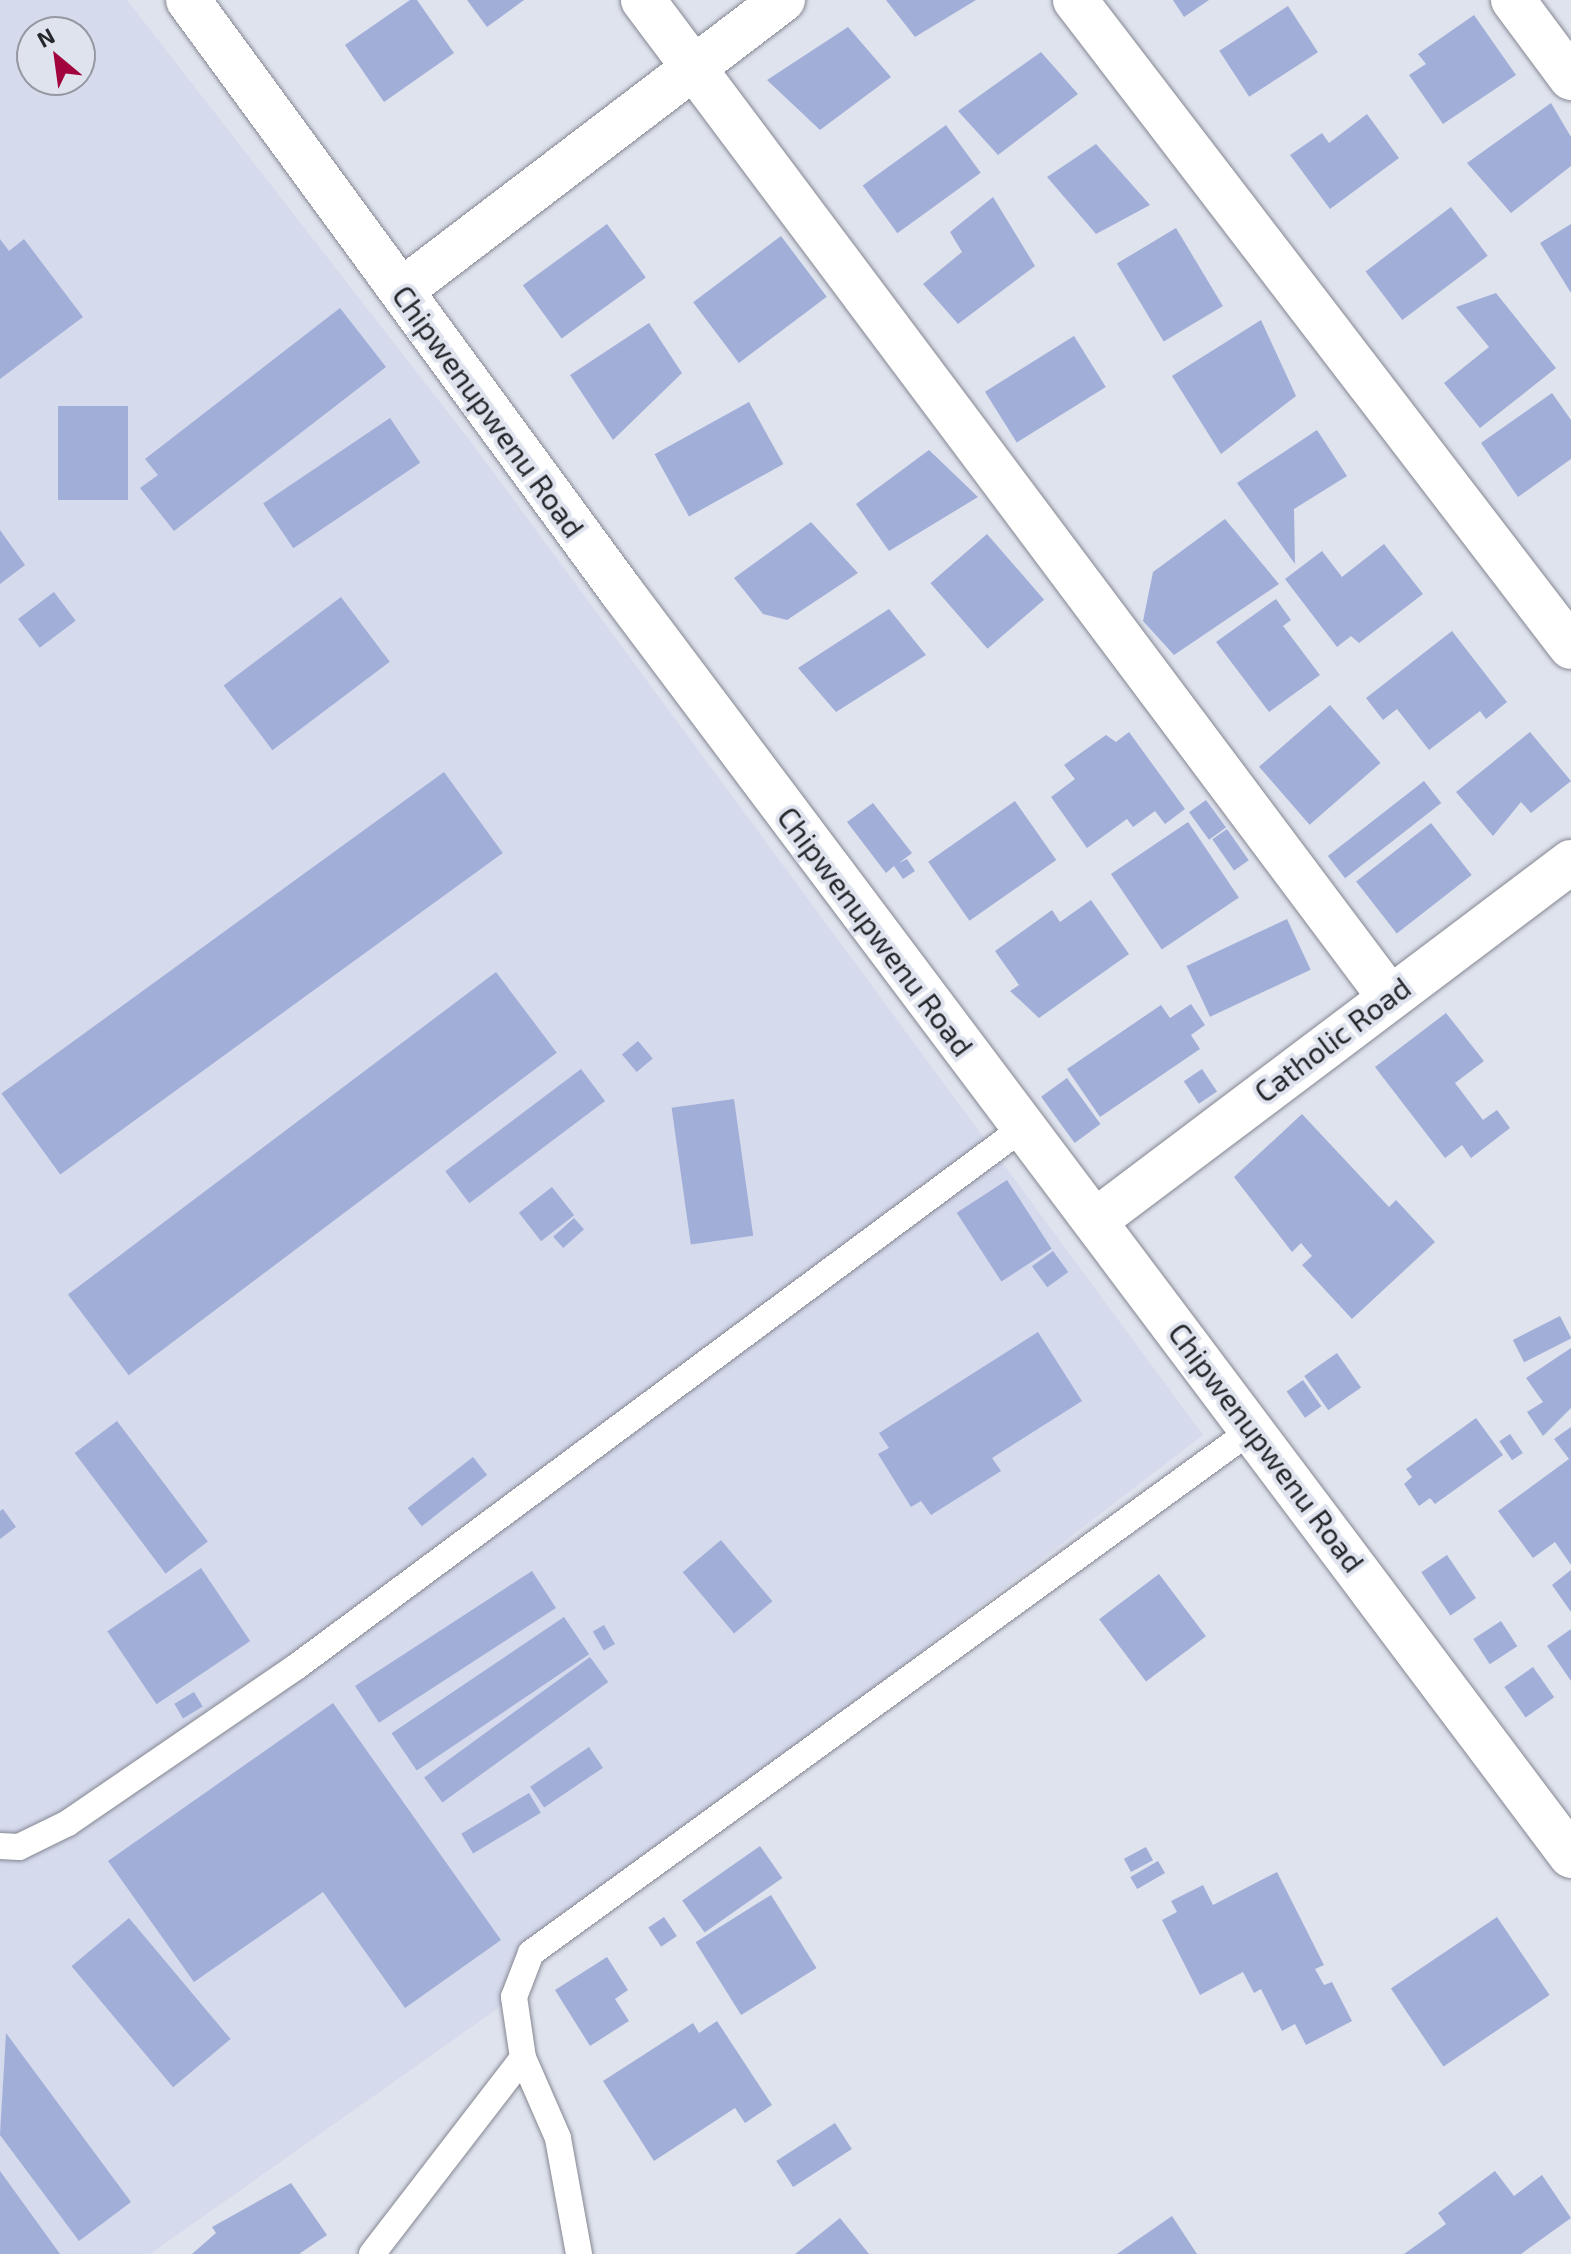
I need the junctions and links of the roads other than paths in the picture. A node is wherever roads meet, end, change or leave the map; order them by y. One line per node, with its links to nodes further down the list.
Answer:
1 (188, 0): 8 (street, Chipwenupwenu Road)
2 (643, 0): 6 (street)
3 (783, 0): 6 (street)
4 (1075, 0): 9 (street)
5 (1513, 0): 7 (street)
6 (693, 68): 8 (street); 11 (street)
7 (1571, 78)
8 (402, 290): 12 (street, Chipwenupwenu Road)
9 (1571, 647)
10 (1571, 862): 11 (street, Catholic Road)
11 (1388, 995): 13 (street, Catholic Road)
12 (1024, 1127): 13 (street, Chipwenupwenu Road); 15 (lane)
13 (1096, 1220): 14 (street, Chipwenupwenu Road)
14 (1253, 1429): 16 (street, Chipwenupwenu Road); 17 (lane)
15 (0, 1846)
16 (1571, 1856)
17 (523, 2058): 18 (lane); 19 (lane)
18 (372, 2254)
19 (579, 2254)

